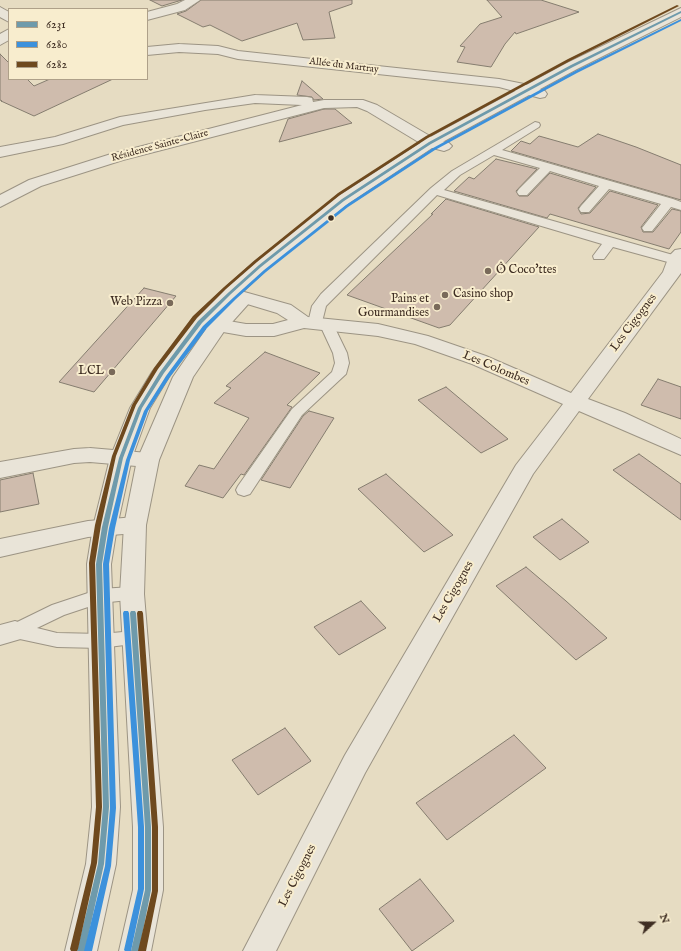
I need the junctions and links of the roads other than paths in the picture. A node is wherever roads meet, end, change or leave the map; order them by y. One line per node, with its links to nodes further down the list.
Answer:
1 (194, 0): 4 (street)
2 (0, 11): 5 (street)
3 (681, 12): 10 (street)
4 (148, 16)
5 (8, 17)
6 (681, 24): 10 (street)
7 (8, 35): 8 (street)
8 (4, 45)
9 (148, 51): 10 (street, Allée du Martray)
10 (535, 92): 13 (street)
11 (324, 104): 13 (street, Résidence Sainte-Claire); 15 (street, Résidence Sainte-Claire); 20 (street, Résidence Sainte-Claire)
12 (535, 126): 14 (lane)
13 (437, 145): 28 (street)
14 (494, 151): 16 (lane); 18 (lane)
15 (0, 152)
16 (547, 167): 17 (lane); 19 (lane)
17 (607, 184): 21 (lane); 23 (lane)
18 (435, 191): 25 (lane); 30 (lane)
19 (523, 192)
20 (0, 202)
21 (669, 202): 22 (lane); 24 (lane)
22 (681, 206)
23 (585, 209)
24 (648, 228)
25 (610, 242): 26 (lane); 27 (lane)
26 (599, 256)
27 (677, 266): 31 (street, Les Cigognes)
28 (237, 296): 29 (street); 30 (street, Les Colombes)
29 (209, 324): 30 (street, Les Colombes); 33 (street); 34 (street)
30 (315, 324): 31 (street, Les Colombes); 36 (lane)
31 (576, 401): 32 (street, Les Colombes); 47 (street, Les Cigognes)
32 (681, 448)
33 (121, 458): 34 (street); 35 (street); 38 (street)
34 (148, 460): 37 (street)
35 (0, 470)
36 (244, 490)
37 (135, 525): 38 (street); 40 (street)
38 (104, 527): 39 (street); 41 (street)
39 (0, 548)
40 (132, 594): 41 (lane); 43 (street)
41 (100, 596): 42 (lane); 44 (street)
42 (8, 633): 44 (lane)
43 (134, 638): 44 (lane); 46 (street)
44 (101, 641): 45 (street)
45 (81, 951)
46 (135, 951)
47 (259, 951)

